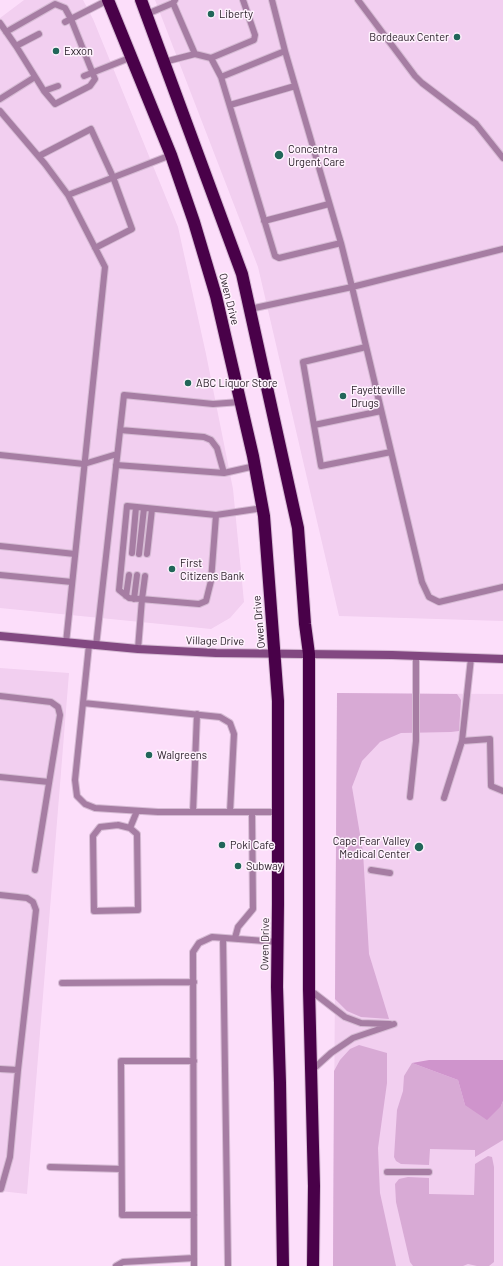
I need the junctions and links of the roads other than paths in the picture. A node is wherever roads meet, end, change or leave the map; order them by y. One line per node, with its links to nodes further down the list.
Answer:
1 (108, 0): 8 (lane); 16 (highway, Owen Drive)
2 (141, 0): 7 (highway, Owen Drive)
3 (243, 0): 17 (lane)
4 (272, 0): 14 (lane)
5 (358, 0): 31 (lane)
6 (174, 2): 7 (lane); 15 (lane)
7 (147, 14): 18 (highway, Owen Drive)
8 (71, 19): 9 (lane); 11 (lane); 19 (lane)
9 (65, 22)
10 (0, 23): 11 (lane)
11 (6, 32): 13 (lane)
12 (39, 34): 13 (lane)
13 (16, 46): 20 (lane)
14 (285, 50): 22 (lane); 24 (lane)
15 (195, 54): 17 (lane); 18 (lane)
16 (132, 57): 19 (lane); 29 (highway, Owen Drive)
17 (211, 58): 22 (lane)
18 (164, 62): 40 (highway, Owen Drive)
19 (93, 72): 21 (lane); 25 (lane)
20 (35, 76): 25 (lane); 26 (lane)
21 (84, 76)
22 (221, 77): 27 (lane)
23 (58, 86): 25 (lane)
24 (295, 86): 27 (lane); 34 (lane)
25 (44, 91)
26 (0, 99)
27 (230, 105): 35 (lane)
28 (0, 111): 30 (lane)
29 (171, 155): 32 (lane); 42 (highway, Owen Drive)
30 (39, 156): 32 (lane); 33 (lane)
31 (503, 158)
32 (113, 177): 33 (lane); 37 (lane)
33 (68, 194): 37 (lane)
34 (329, 204): 35 (lane); 36 (lane)
35 (264, 221): 36 (lane)
36 (341, 243): 39 (lane)
37 (95, 248): 49 (lane)
38 (503, 249): 39 (lane)
39 (352, 287): 40 (lane); 41 (lane)
40 (250, 309): 77 (highway, Owen Drive)
41 (366, 348): 43 (lane); 44 (lane)
42 (240, 402): 45 (lane); 51 (highway, Owen Drive)
43 (381, 411): 44 (lane); 46 (lane)
44 (314, 425): 46 (lane)
45 (120, 430): 47 (lane); 52 (lane)
46 (390, 452): 68 (lane)
47 (117, 454): 49 (lane); 50 (lane)
48 (0, 456): 49 (lane)
49 (84, 464): 60 (lane)
50 (116, 465): 52 (lane); 74 (lane)
51 (255, 466): 52 (lane); 56 (highway, Owen Drive)
52 (224, 473)
53 (136, 507): 54 (lane); 59 (lane); 69 (lane)
54 (144, 508): 55 (lane); 61 (lane)
55 (152, 508): 57 (lane); 62 (lane)
56 (263, 508): 57 (lane); 76 (highway, Owen Drive)
57 (216, 515): 71 (lane)
58 (0, 546): 60 (lane)
59 (132, 553)
60 (75, 554): 67 (lane)
61 (139, 554)
62 (147, 554)
63 (0, 575): 67 (lane)
64 (129, 575): 69 (lane)
65 (137, 575): 70 (lane)
66 (145, 576): 71 (lane)
67 (72, 582): 73 (lane)
68 (503, 587)
69 (126, 596): 70 (lane)
70 (134, 598): 71 (lane)
71 (142, 599): 75 (lane)
72 (0, 636): 73 (main road, Village Drive)
73 (66, 643): 74 (main road, Village Drive)
74 (92, 646): 75 (main road, Village Drive); 82 (lane)
75 (138, 649): 76 (main road, Village Drive)
76 (275, 653): 77 (main road, Village Drive); 94 (highway, Owen Drive)
77 (309, 654): 78 (main road, Village Drive); 105 (highway, Owen Drive)
78 (416, 656): 79 (main road, Village Drive); 88 (lane)
79 (471, 658): 80 (main road, Village Drive); 84 (lane)
80 (503, 659)
81 (0, 696): 86 (lane)
82 (83, 702): 83 (lane); 90 (lane)
83 (197, 714): 91 (lane); 92 (lane)
84 (462, 741): 87 (lane); 89 (lane)
85 (0, 777): 86 (lane)
86 (49, 782): 96 (lane)
87 (503, 791)
88 (410, 797)
89 (444, 798)
90 (137, 811): 91 (lane); 95 (lane)
91 (193, 812): 92 (lane)
92 (230, 812): 93 (lane)
93 (252, 812): 94 (lane); 101 (lane)
94 (278, 812): 102 (highway, Owen Drive)
95 (130, 828): 95 (lane)
96 (35, 870)
97 (371, 870): 98 (lane)
98 (390, 874)
99 (0, 895): 108 (lane)
100 (223, 938): 101 (lane); 103 (lane); 119 (lane)
101 (235, 938): 102 (lane)
102 (278, 942): 120 (highway, Owen Drive)
103 (194, 982): 104 (lane); 106 (lane)
104 (62, 983)
105 (309, 990): 109 (highway, Owen Drive); 109 (lane)
106 (194, 1061): 111 (lane); 115 (lane)
107 (0, 1069): 108 (lane)
108 (18, 1070): 114 (lane)
109 (312, 1071): 121 (highway, Owen Drive)
110 (50, 1167): 111 (lane)
111 (122, 1170): 115 (lane)
112 (387, 1172): 113 (lane)
113 (429, 1172)
114 (0, 1188)
115 (194, 1215): 116 (lane)
116 (194, 1258): 117 (lane); 118 (lane)
117 (116, 1266)
118 (194, 1266)
119 (228, 1266)
120 (283, 1266)
121 (313, 1266)

